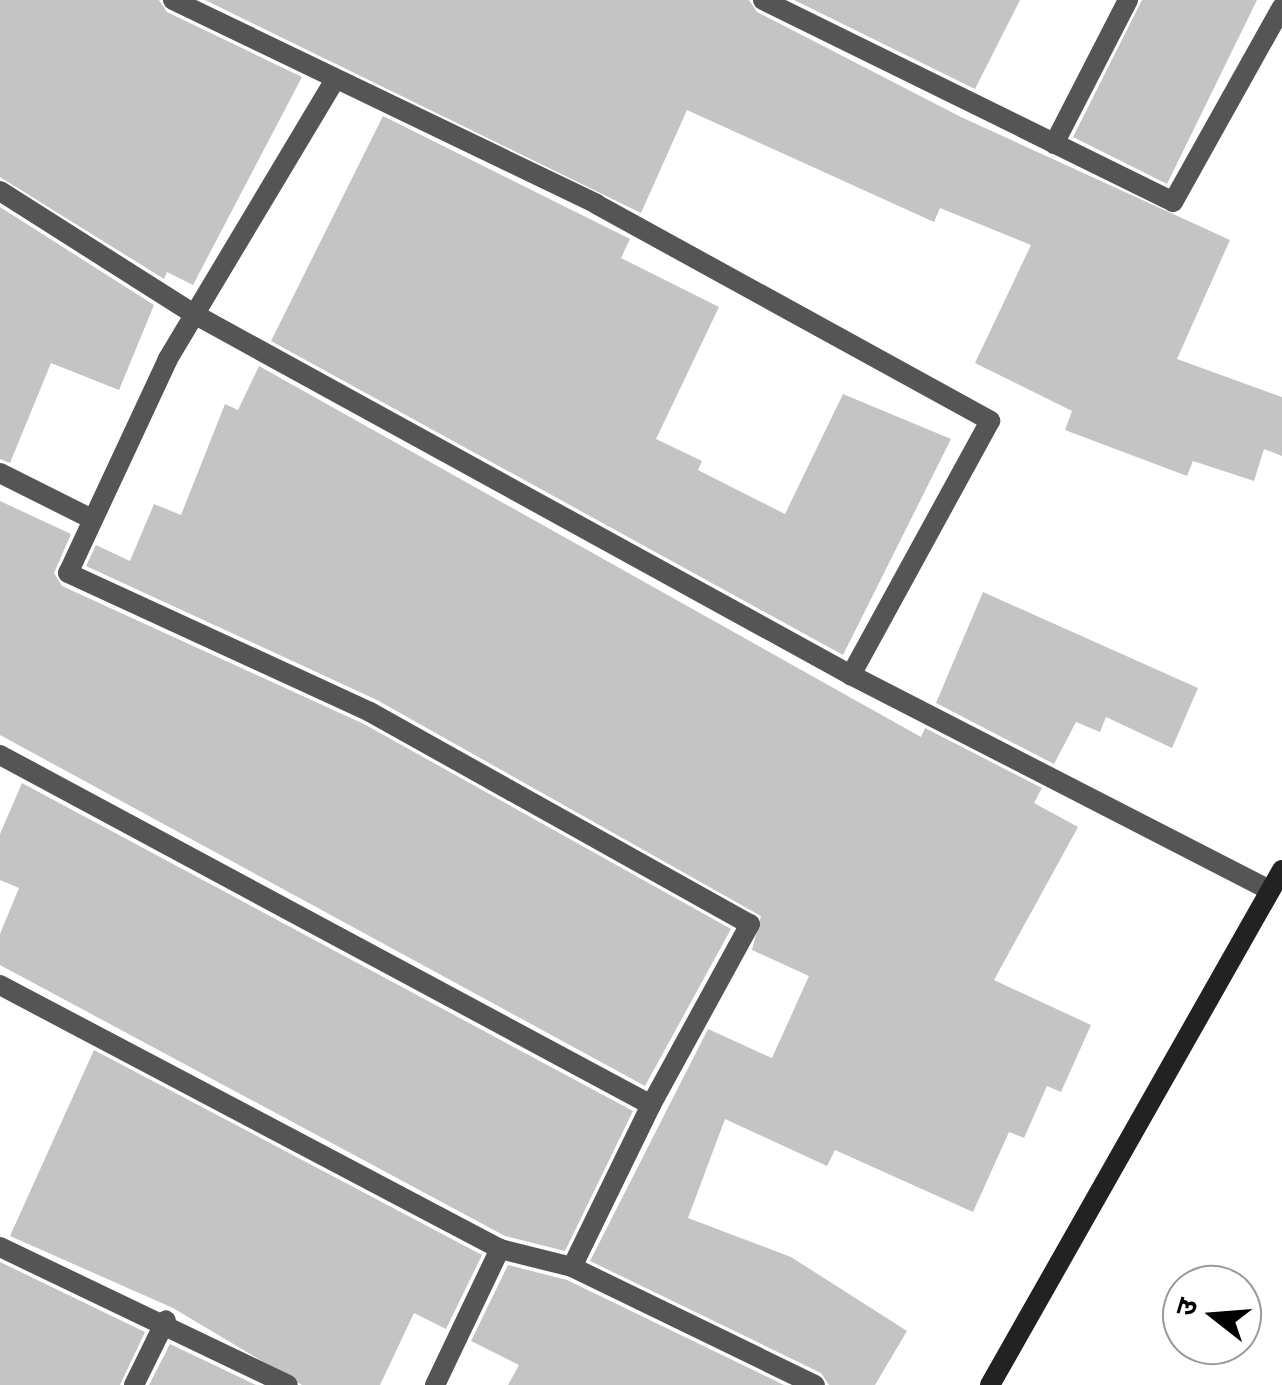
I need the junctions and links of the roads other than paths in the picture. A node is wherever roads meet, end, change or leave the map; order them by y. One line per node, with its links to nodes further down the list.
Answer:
1 (173, 0): 5 (street)
2 (763, 0): 6 (street)
3 (1128, 0): 6 (street)
4 (1282, 7): 6 (street)
5 (332, 84): 8 (street); 11 (street)
6 (1054, 144)
7 (0, 191): 8 (street)
8 (194, 314): 10 (street); 11 (street)
9 (0, 473): 10 (street)
10 (90, 518): 16 (street)
11 (850, 675): 14 (street)
12 (0, 756): 16 (street)
13 (1282, 870): 14 (street)
14 (1270, 890): 25 (street)
15 (0, 985): 18 (street)
16 (651, 1105): 19 (street)
17 (0, 1247): 20 (street)
18 (500, 1248): 19 (street); 23 (street)
19 (572, 1267): 24 (street)
20 (166, 1320): 21 (street); 22 (street)
21 (134, 1385)
22 (288, 1385)
23 (435, 1385)
24 (815, 1385)
25 (990, 1385)

